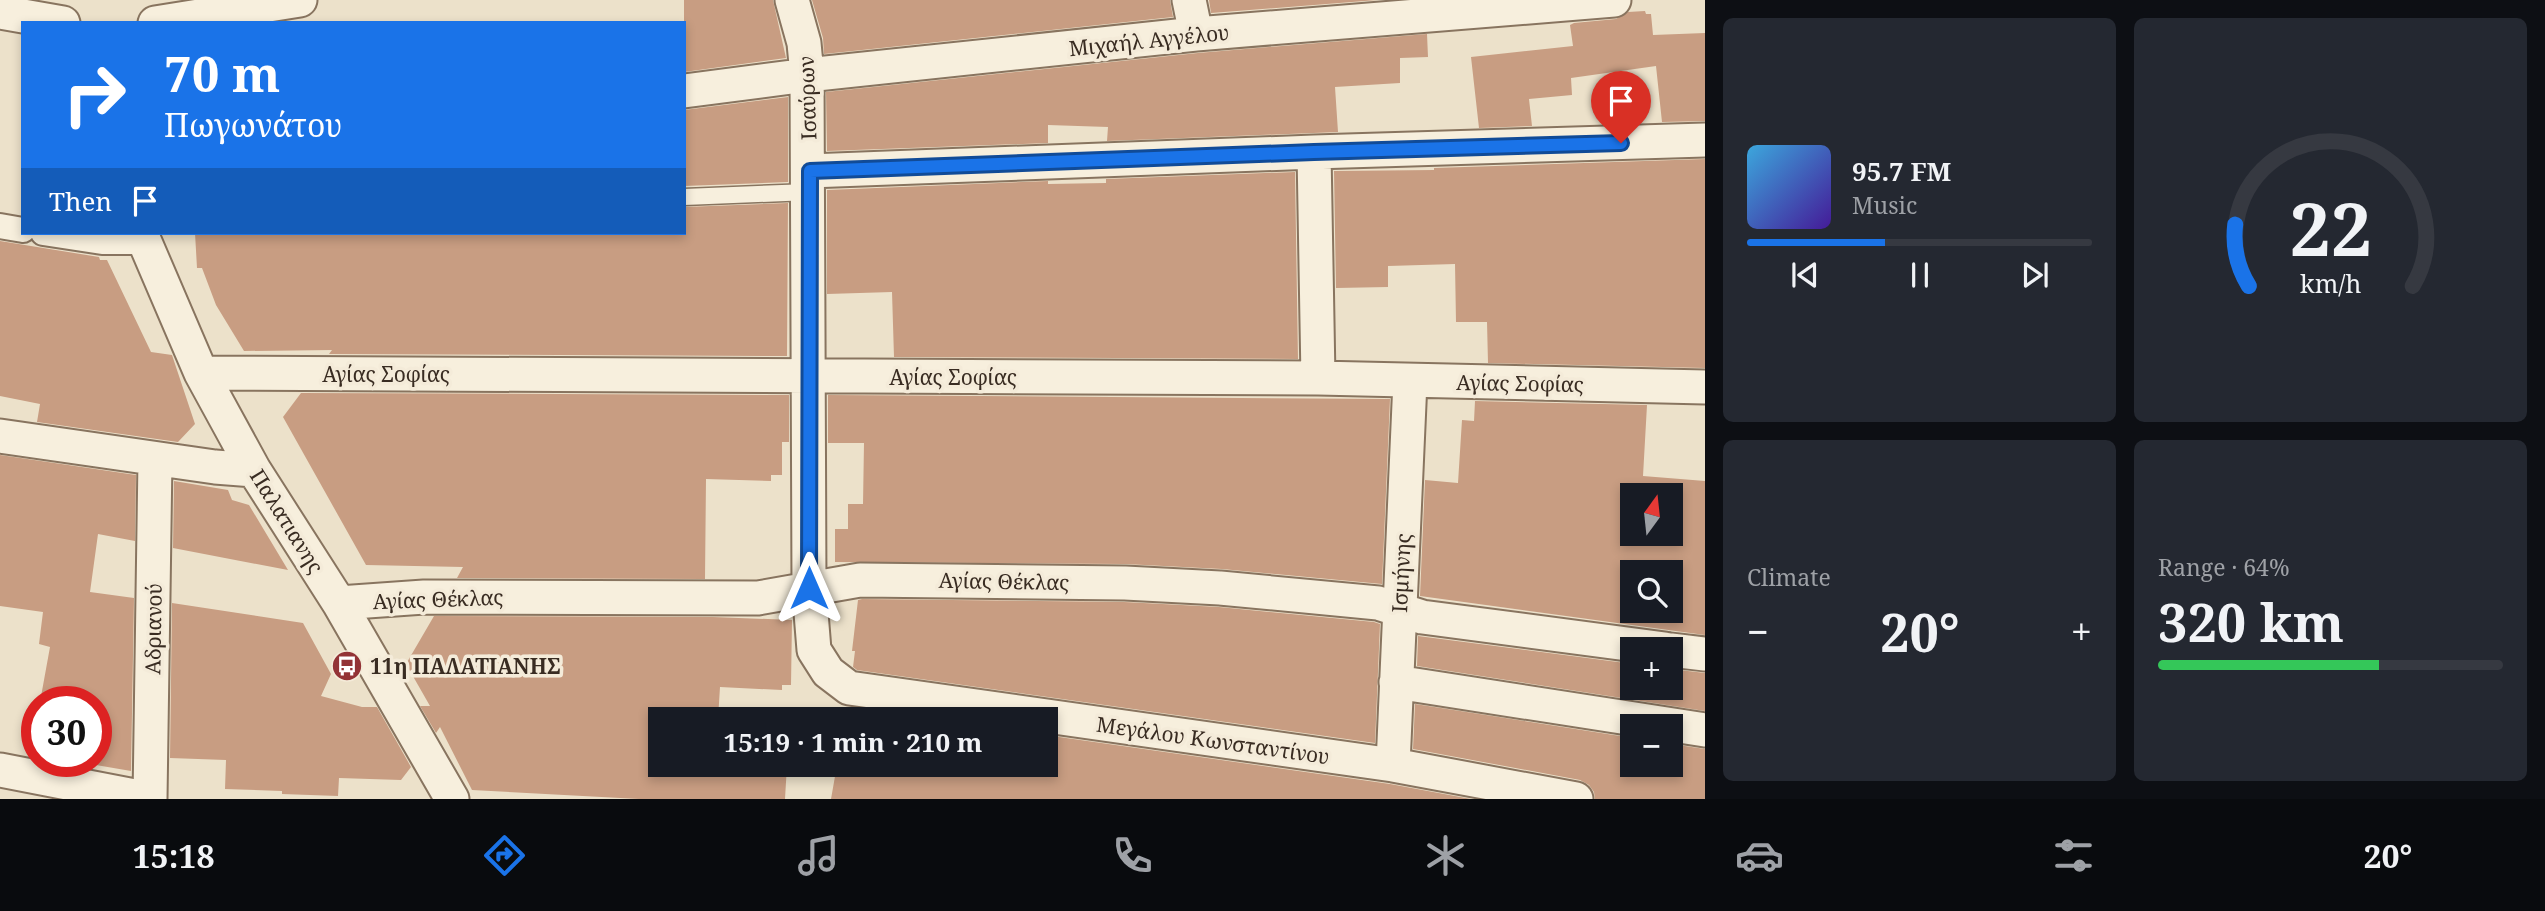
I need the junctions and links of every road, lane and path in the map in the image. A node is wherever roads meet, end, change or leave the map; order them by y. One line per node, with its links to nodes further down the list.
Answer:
1 (69, 0): 8 (street)
2 (300, 0): 9 (street)
3 (792, 0): 11 (street, Ισαύρων)
4 (1189, 0): 10 (street)
5 (1614, 0): 10 (street, Μιχαήλ Αγγέλου)
6 (0, 12): 7 (street)
7 (52, 21)
8 (74, 21)
9 (168, 21)
10 (1196, 34): 11 (street, Μιχαήλ Αγγέλου)
11 (807, 75): 12 (street, Μιχαήλ Αγγέλου); 15 (street, Ισαύρων)
12 (686, 91)
13 (1705, 140): 14 (street)
14 (1314, 152): 15 (street); 23 (street)
15 (809, 182): 16 (lane); 22 (street, Ισαύρων)
16 (686, 197)
17 (0, 226): 18 (street)
18 (21, 230)
19 (56, 235): 20 (street)
20 (143, 237): 21 (street, Παλατιανης)
21 (201, 373): 22 (street, Αγίας Σοφίας); 28 (street, Παλατιανης)
22 (810, 376): 23 (street, Αγίας Σοφίας); 29 (street, Ισαύρων)
23 (1318, 378): 24 (street, Αγίας Σοφίας)
24 (1410, 381): 25 (street, Αγίας Σοφίας); 31 (street, Ισμήνης)
25 (1705, 387)
26 (0, 436): 27 (street)
27 (155, 459): 28 (street); 40 (street, Αδριανού)
28 (254, 470): 30 (street, Παλατιανης)
29 (809, 588): 30 (street, Αγίας Θέκλας); 31 (street, Αγίας Θέκλας); 36 (street, Ισαύρων)
30 (339, 603): 41 (street, Παλατιανης)
31 (1400, 609): 32 (street, Αγίας Θέκλας); 35 (street, Ισμήνης)
32 (1620, 643)
33 (1683, 651): 34 (street)
34 (1705, 654)
35 (1396, 682): 37 (street); 38 (street, Ισμήνης)
36 (849, 688): 38 (street, Μεγάλου Κωνσταντίνου)
37 (1705, 730)
38 (1393, 765): 42 (street, Μεγάλου Κωνσταντίνου)
39 (11, 781): 40 (street)
40 (150, 799)
41 (452, 799)
42 (1576, 799)

